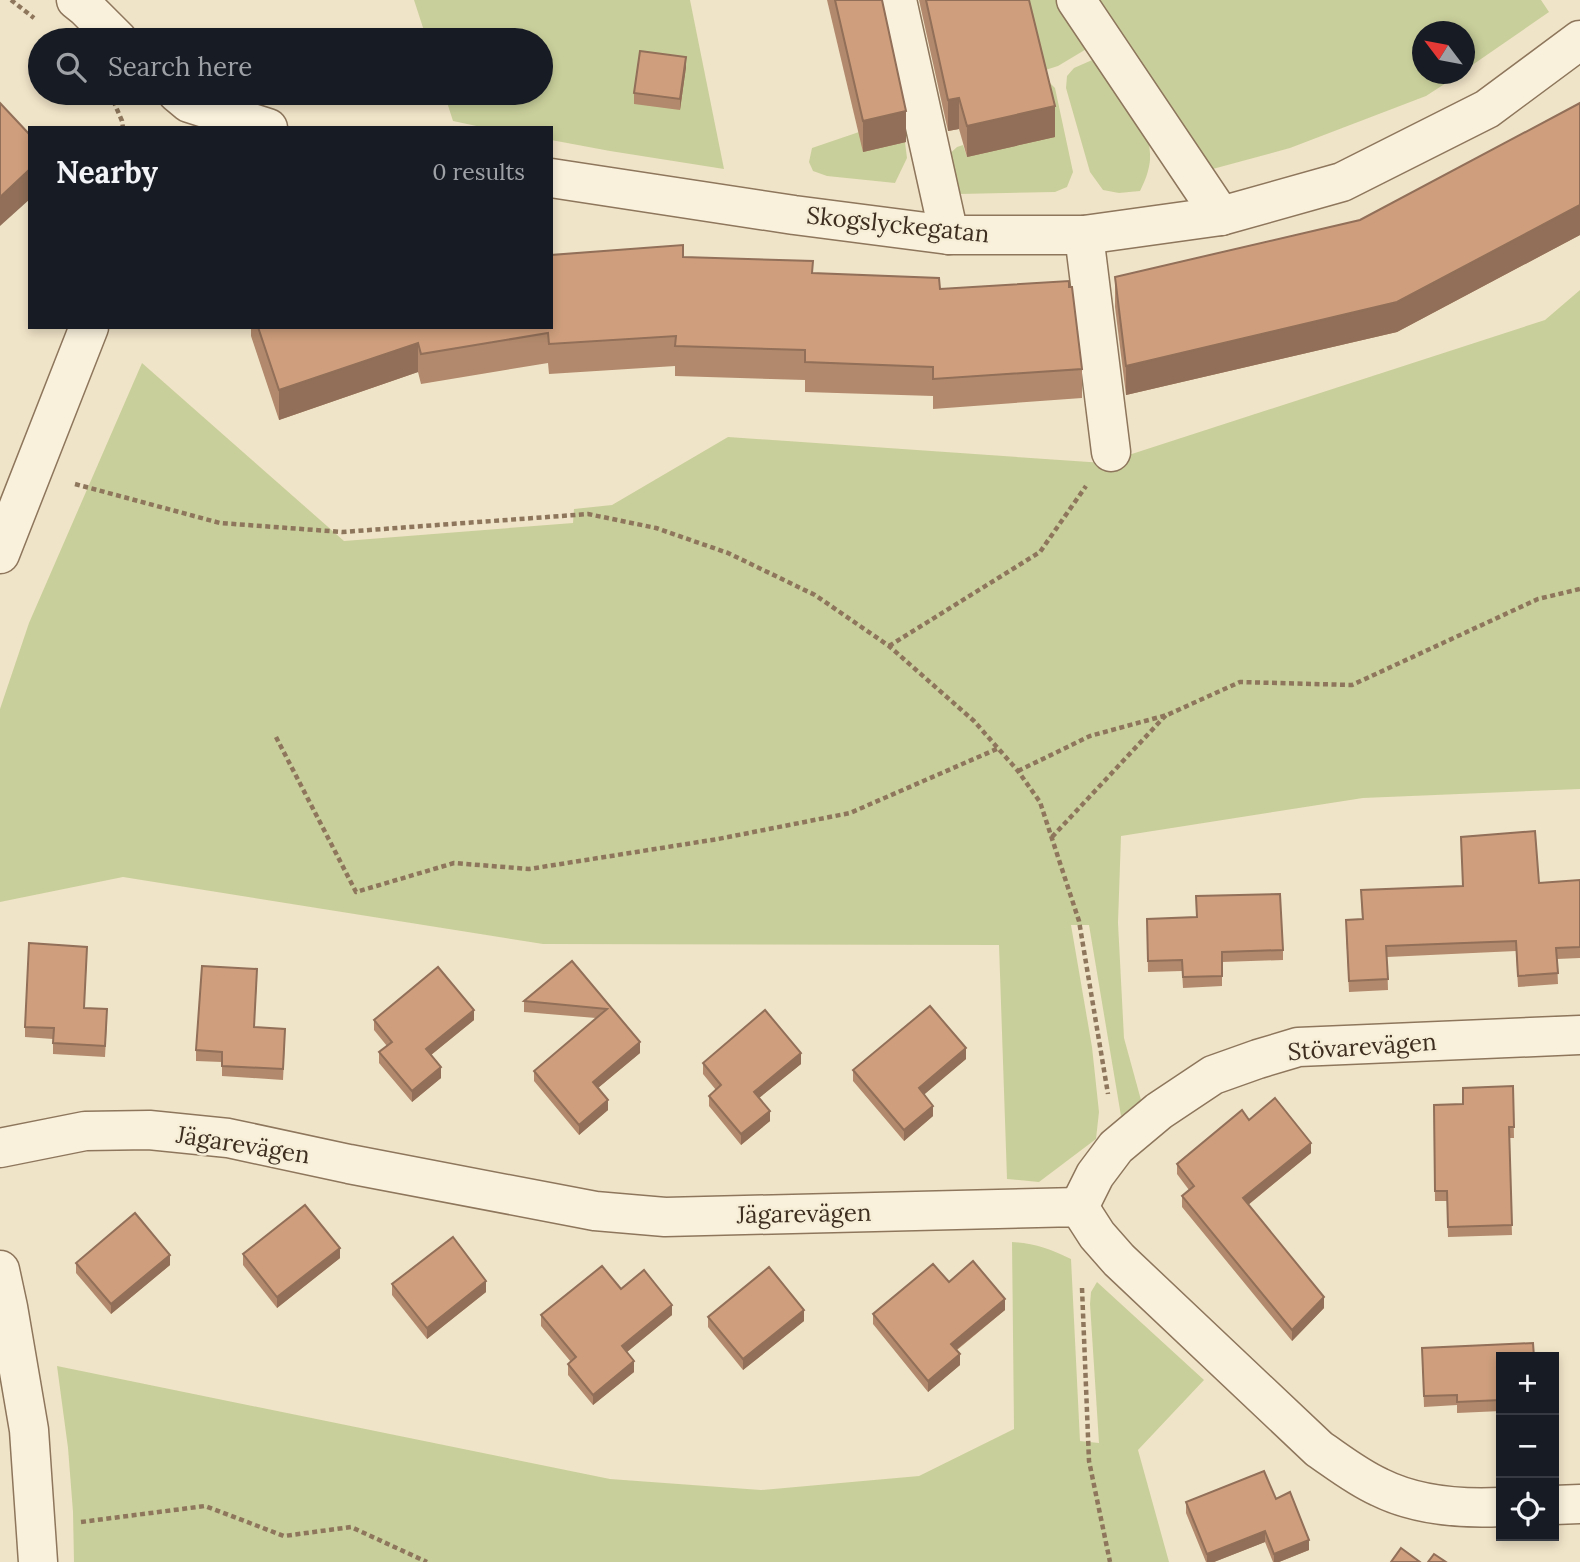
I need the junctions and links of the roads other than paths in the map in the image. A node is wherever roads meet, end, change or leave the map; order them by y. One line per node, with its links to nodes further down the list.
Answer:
1 (76, 0): 4 (street)
2 (897, 0): 10 (street)
3 (1076, 0): 9 (street)
4 (106, 28)
5 (1580, 40): 9 (street, Skogslyckegatan)
6 (181, 108): 7 (street)
7 (259, 126)
8 (553, 178): 10 (street, Skogslyckegatan)
9 (1221, 216): 11 (street, Skogslyckegatan)
10 (949, 235): 11 (street, Skogslyckegatan)
11 (1084, 236): 13 (street)
12 (88, 329): 14 (street)
13 (1111, 452)
14 (18, 490): 15 (street)
15 (0, 554)
16 (1580, 1035): 18 (street, Stövarevägen)
17 (0, 1148): 18 (street, Jägarevägen)
18 (1079, 1207): 22 (street)
19 (0, 1270): 23 (street)
20 (1580, 1504): 21 (street)
21 (1559, 1505)
22 (1496, 1507)
23 (37, 1545)

